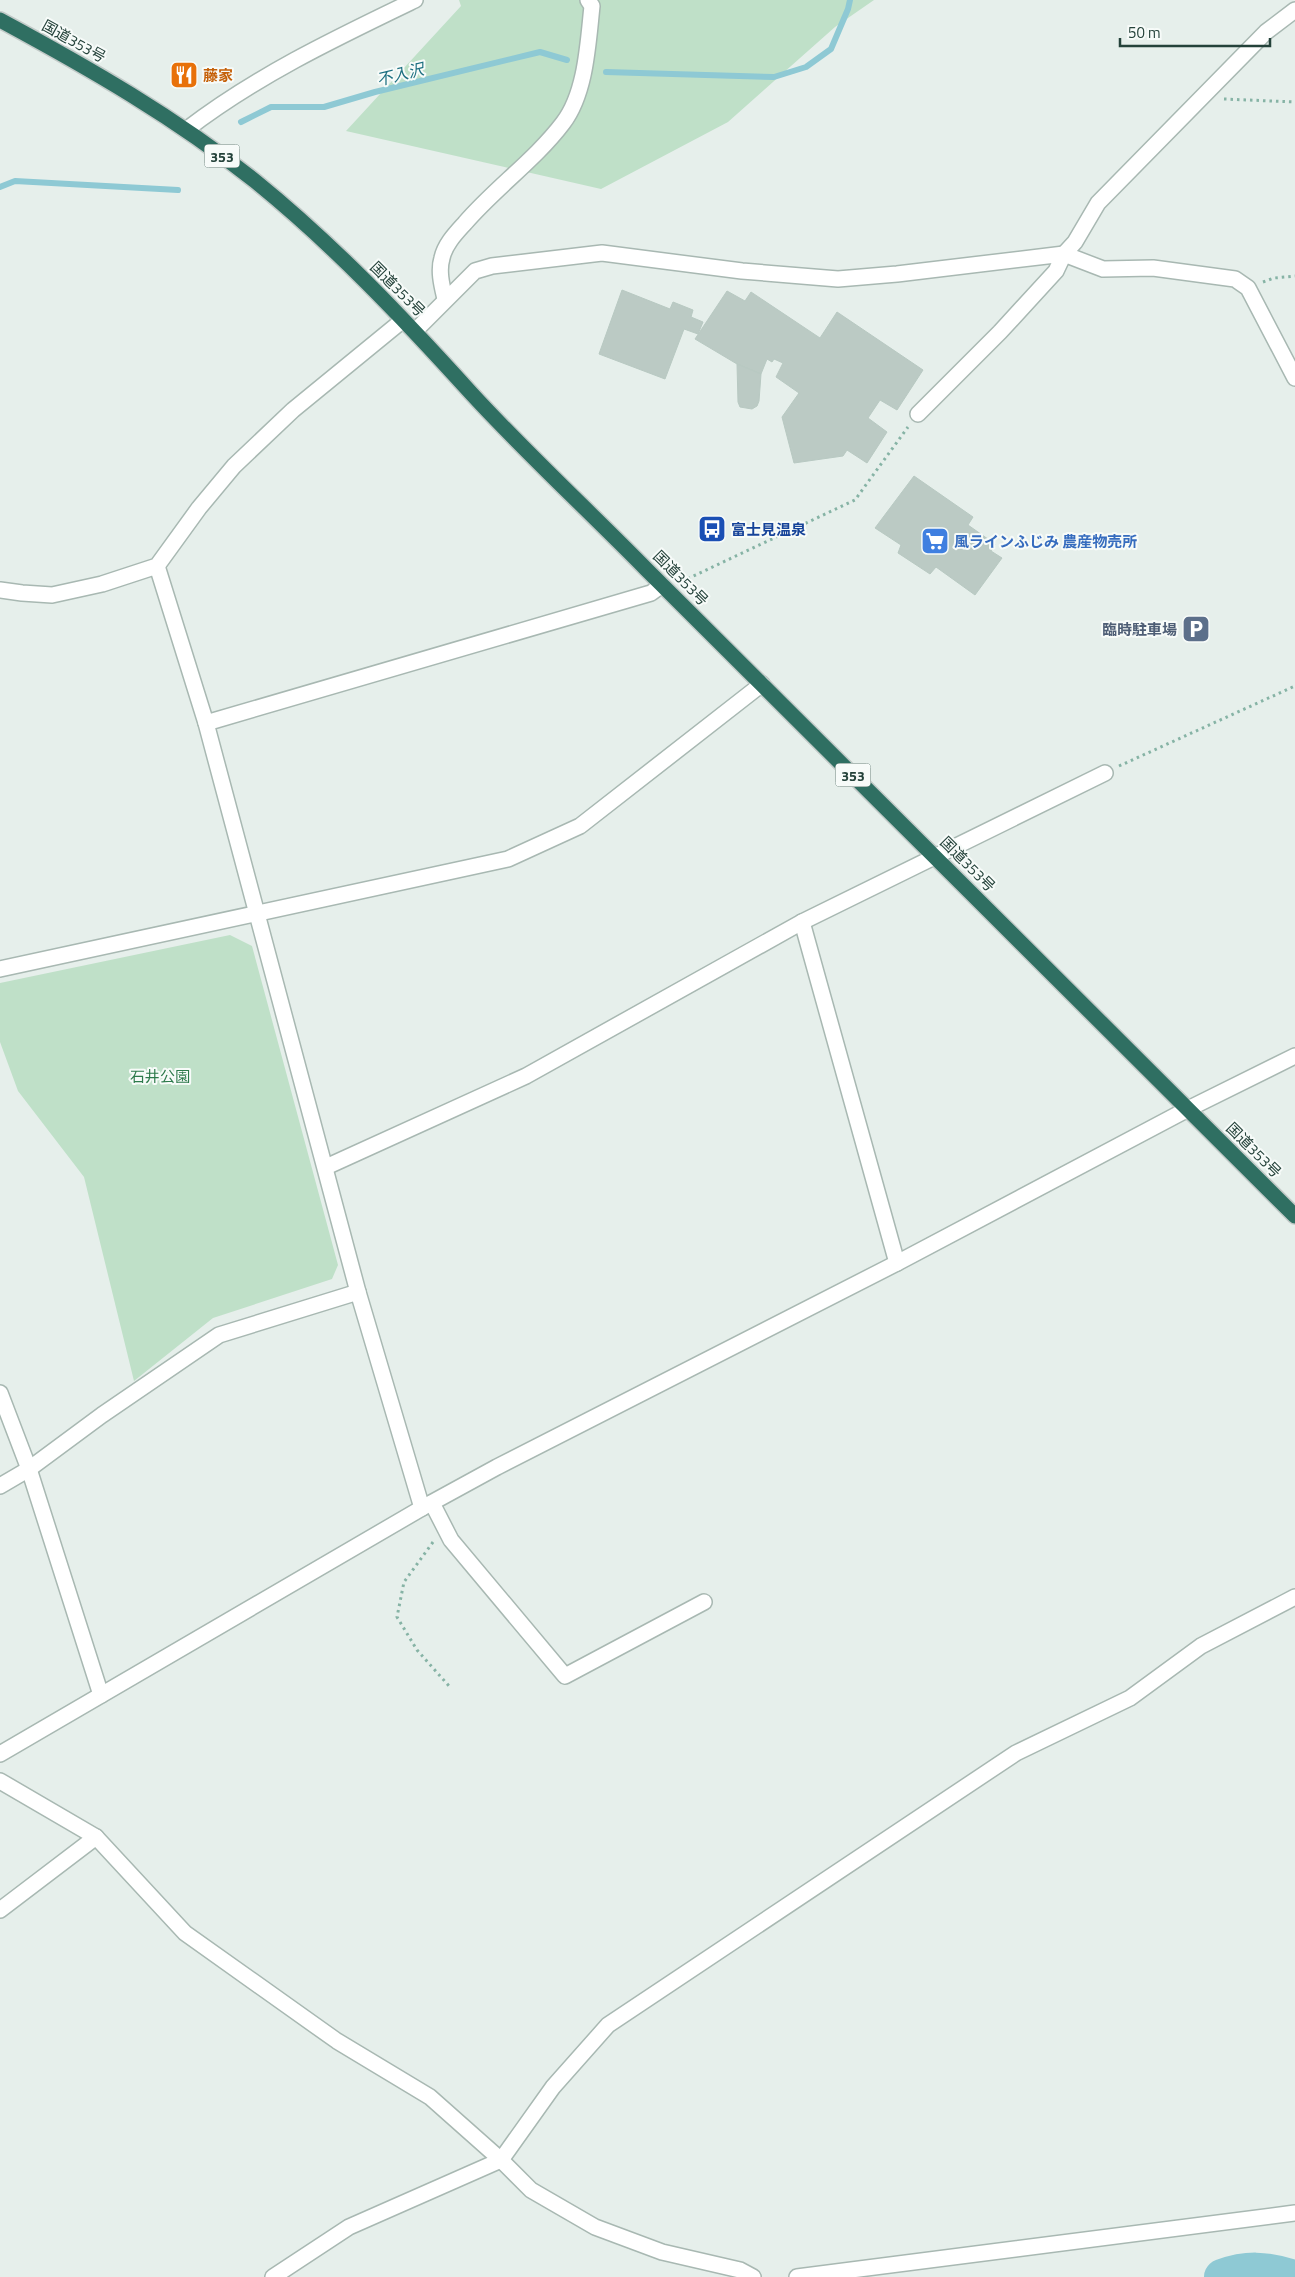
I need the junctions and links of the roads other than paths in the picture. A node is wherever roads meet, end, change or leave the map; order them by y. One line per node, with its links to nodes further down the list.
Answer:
1 (415, 0): 5 (street)
2 (588, 0): 7 (street)
3 (1295, 10): 6 (street)
4 (0, 20): 5 (highway, 国道353号 / 353)
5 (186, 130): 8 (highway, 国道353号 / 353)
6 (1064, 254): 7 (street); 10 (street); 11 (street)
7 (445, 299): 9 (street)
8 (403, 320): 9 (highway, 国道353号 / 353); 12 (street)
9 (415, 332): 14 (highway, 国道353号 / 353)
10 (1295, 378)
11 (918, 414)
12 (157, 566): 13 (street); 16 (street)
13 (0, 590)
14 (668, 590): 15 (highway, 国道353号 / 353); 16 (street)
15 (762, 684): 18 (highway, 国道353号 / 353); 19 (street)
16 (206, 723): 19 (street)
17 (1105, 773): 18 (street)
18 (934, 855): 20 (street); 23 (highway, 国道353号 / 353)
19 (256, 914): 21 (street); 24 (street)
20 (802, 922): 24 (street); 26 (street)
21 (0, 968)
22 (1295, 1056): 23 (street)
23 (1188, 1109): 25 (highway, 国道353号 / 353); 26 (street)
24 (326, 1167): 27 (street)
25 (1295, 1216)
26 (897, 1263): 31 (street)
27 (358, 1292): 29 (street); 31 (street)
28 (0, 1393): 29 (street)
29 (29, 1469): 30 (street); 34 (street)
30 (0, 1486)
31 (427, 1506): 33 (street); 34 (street)
32 (1295, 1597): 39 (street)
33 (704, 1602)
34 (101, 1695): 35 (street)
35 (0, 1754)
36 (0, 1781): 37 (street)
37 (96, 1837): 38 (street); 39 (street)
38 (0, 1910)
39 (501, 2160): 41 (street); 42 (street)
40 (1295, 2213): 43 (street)
41 (273, 2277)
42 (753, 2277)
43 (796, 2277)

